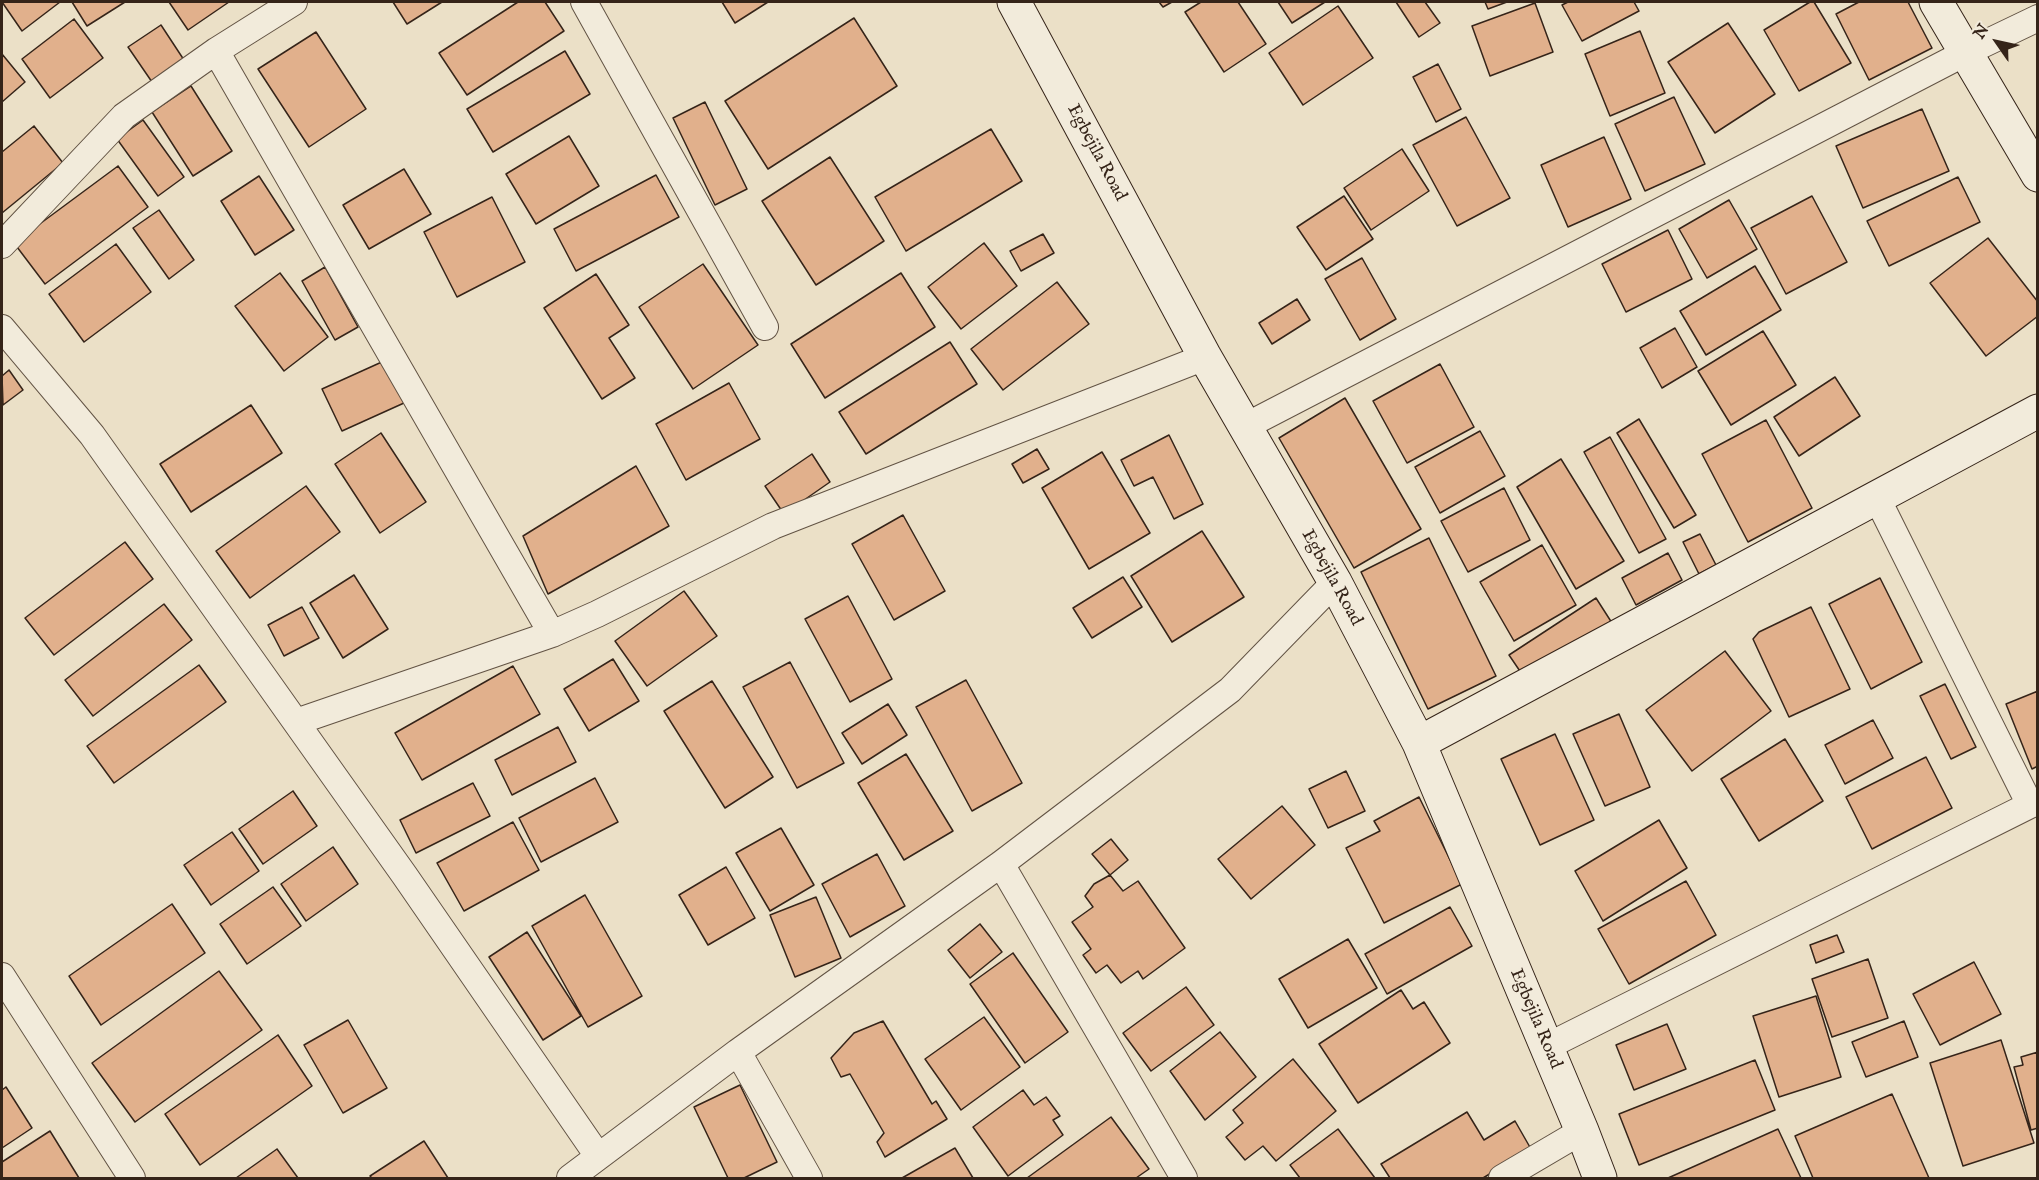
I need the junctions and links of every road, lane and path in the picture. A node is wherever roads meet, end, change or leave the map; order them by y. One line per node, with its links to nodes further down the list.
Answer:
1 (294, 2): 6 (street)
2 (584, 2): 10 (street)
3 (1014, 2): 12 (street, Egbejila Road)
4 (1936, 2): 7 (street)
5 (2037, 18): 7 (street)
6 (216, 51): 9 (street); 17 (street)
7 (1965, 53): 8 (street); 14 (street)
8 (2037, 174)
9 (2, 245)
10 (765, 327)
11 (2, 328): 18 (street)
12 (1205, 357): 14 (street, Egbejila Road); 17 (street)
13 (2037, 411): 15 (street)
14 (1246, 426): 16 (street, Egbejila Road)
15 (1876, 496): 19 (street); 20 (street)
16 (1335, 582): 19 (street, Egbejila Road); 21 (street)
17 (552, 634): 18 (street)
18 (296, 722): 26 (street)
19 (1419, 743): 23 (street, Egbejila Road)
20 (2034, 803): 23 (street)
21 (1001, 864): 24 (street); 30 (street)
22 (2, 976): 27 (street)
23 (1546, 1047): 25 (street, Egbejila Road)
24 (738, 1052): 26 (street); 29 (street)
25 (1582, 1131): 31 (street); 32 (street, Egbejila Road)
26 (598, 1156): 28 (street)
27 (132, 1179)
28 (570, 1179)
29 (809, 1179)
30 (1184, 1179)
31 (1502, 1179)
32 (1600, 1179)

